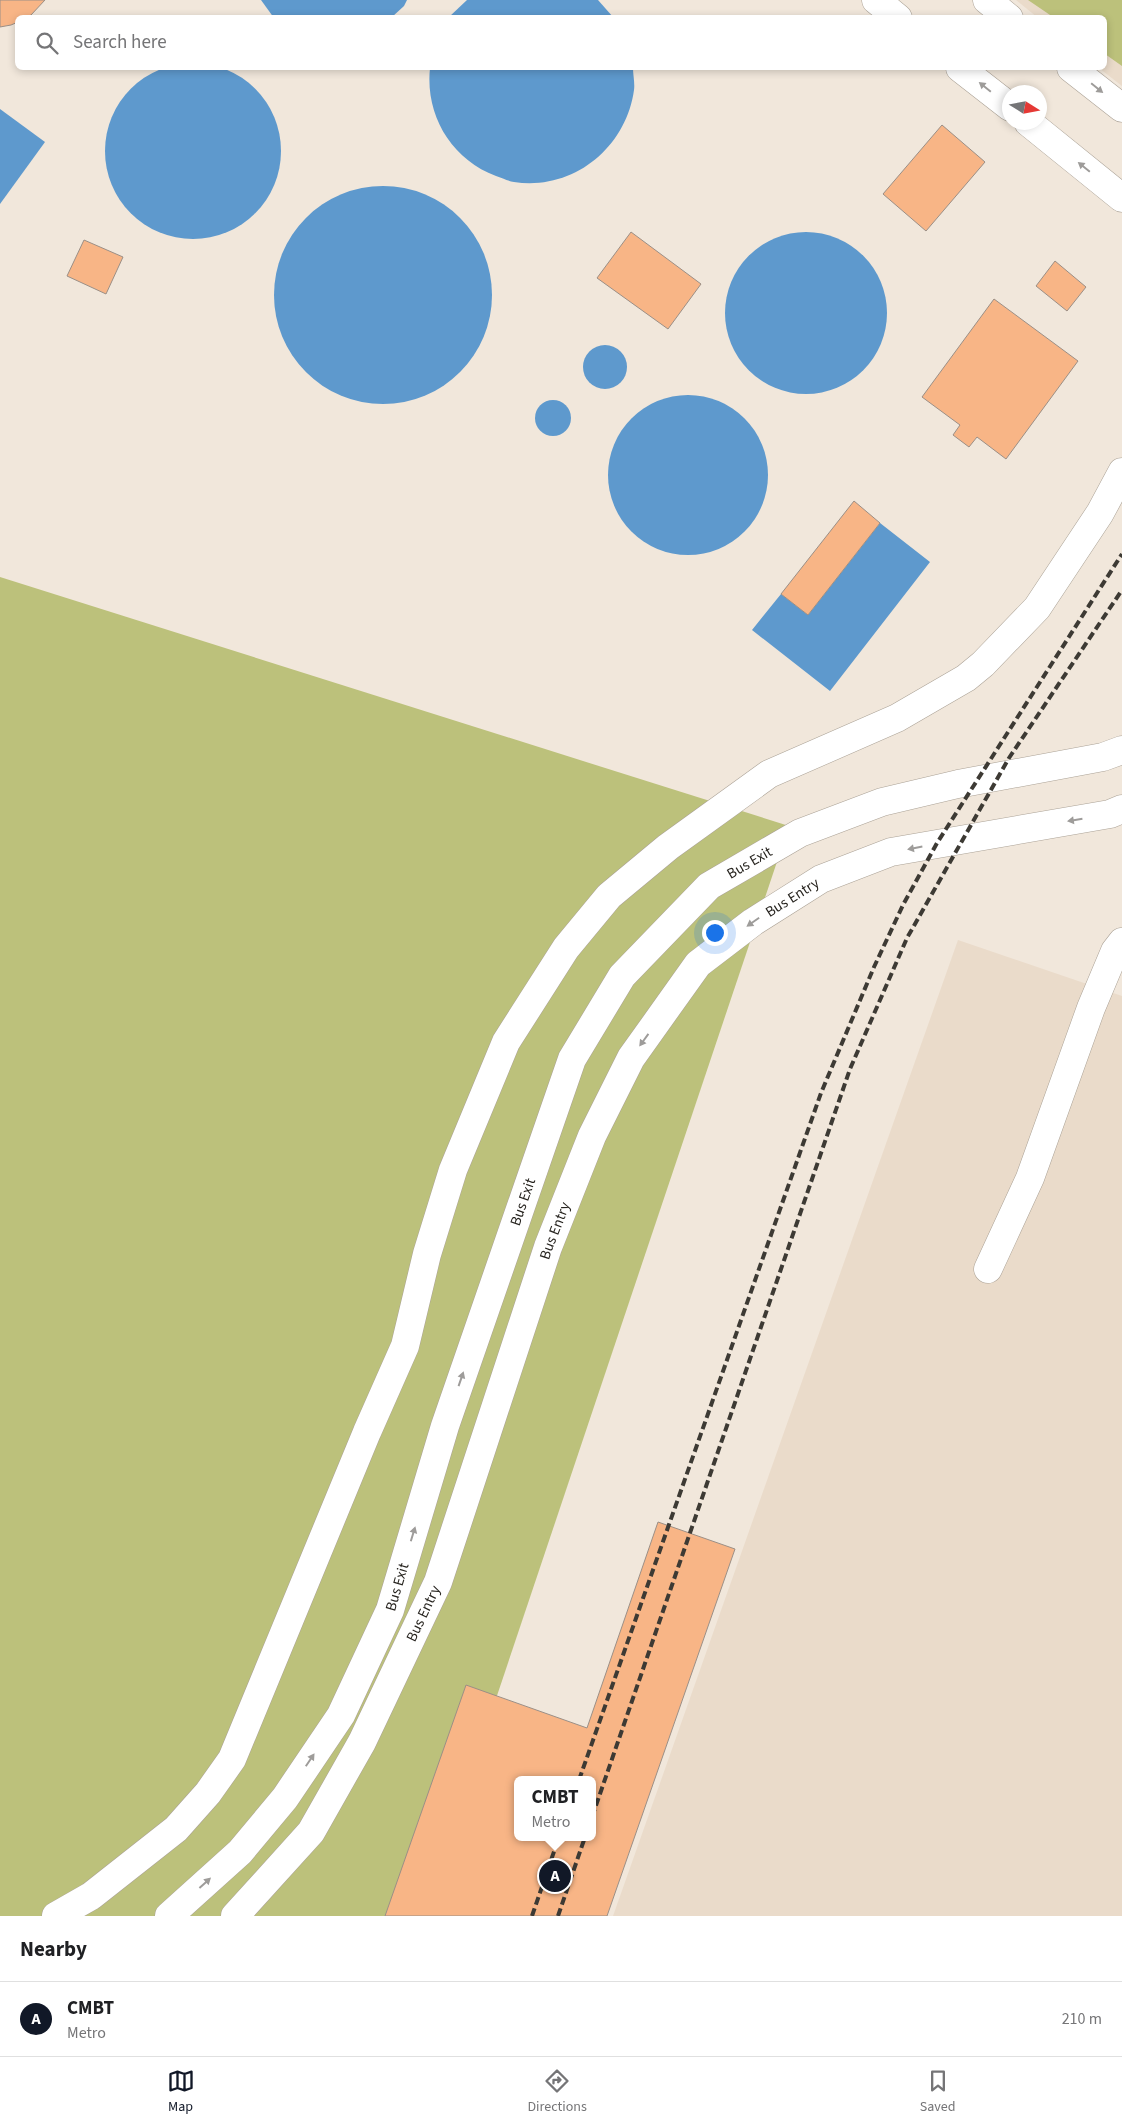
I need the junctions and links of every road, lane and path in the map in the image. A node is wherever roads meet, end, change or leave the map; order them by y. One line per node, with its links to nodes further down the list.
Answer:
1 (876, 0): 3 (main road)
2 (987, 0): 4 (main road)
3 (894, 15)
4 (1004, 15)
5 (962, 70): 7 (main road, one-way to 5)
6 (1074, 70): 8 (main road, one-way to 8)
7 (1002, 102)
8 (1122, 108)
9 (1038, 130): 10 (main road, one-way to 9)
10 (1122, 198)
11 (1122, 472): 16 (main road)
12 (1122, 750): 17 (main road, Bus Exit, one-way to 12)
13 (1122, 809): 18 (main road, Bus Entry, one-way to 18)
14 (1122, 942): 15 (main road)
15 (988, 1270)
16 (56, 1916)
17 (169, 1916)
18 (235, 1916)

